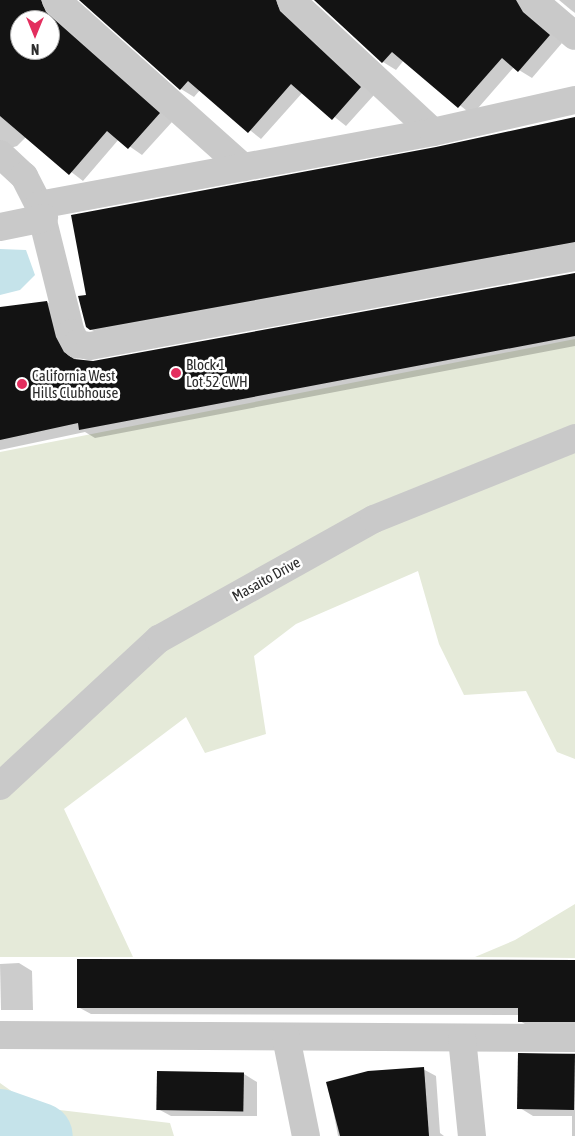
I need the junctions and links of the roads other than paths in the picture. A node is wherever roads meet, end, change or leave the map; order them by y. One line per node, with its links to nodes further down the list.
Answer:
1 (56, 0): 8 (street)
2 (291, 0): 6 (street)
3 (533, 0): 4 (street)
4 (575, 36)
5 (575, 100): 6 (street)
6 (433, 132): 8 (street)
7 (0, 154): 9 (street)
8 (243, 167): 9 (street)
9 (42, 212): 10 (street); 11 (street)
10 (0, 227)
11 (575, 257)
12 (575, 438): 13 (street, Masaito Drive)
13 (0, 786)
14 (0, 1036): 15 (street)
15 (286, 1037): 16 (street); 18 (street)
16 (462, 1038): 17 (street); 19 (street)
17 (575, 1038)
18 (306, 1136)
19 (472, 1136)

